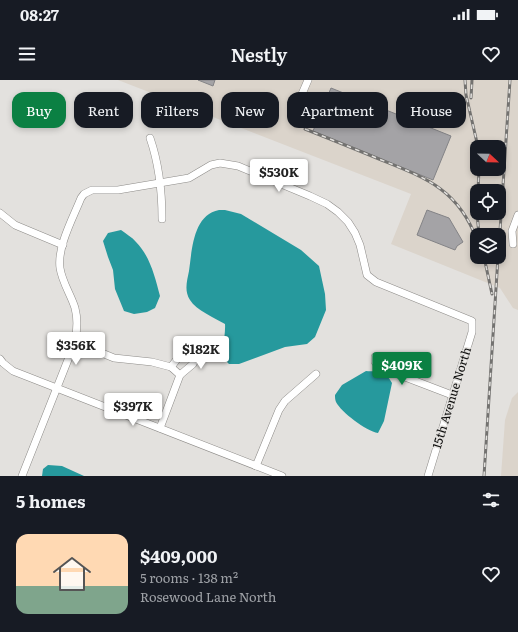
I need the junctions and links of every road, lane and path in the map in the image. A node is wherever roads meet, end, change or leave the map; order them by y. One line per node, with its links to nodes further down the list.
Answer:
1 (308, 80): 2 (street)
2 (303, 92)
3 (150, 138): 4 (street)
4 (160, 184): 7 (street); 9 (street); 17 (street, 15th Avenue North)
5 (0, 213): 9 (street)
6 (518, 216): 8 (street)
7 (162, 219)
8 (513, 244)
9 (63, 245): 10 (street)
10 (76, 342): 13 (street); 16 (street)
11 (374, 357): 17 (street)
12 (0, 358): 16 (street)
13 (171, 367): 15 (street); 15 (street)
14 (316, 374): 19 (street)
15 (180, 376): 18 (street)
16 (57, 388): 18 (street); 20 (street)
17 (452, 395): 22 (street, 15th Avenue North)
18 (160, 428): 19 (street)
19 (256, 466): 21 (street)
20 (22, 476)
21 (282, 476)
22 (428, 476)

